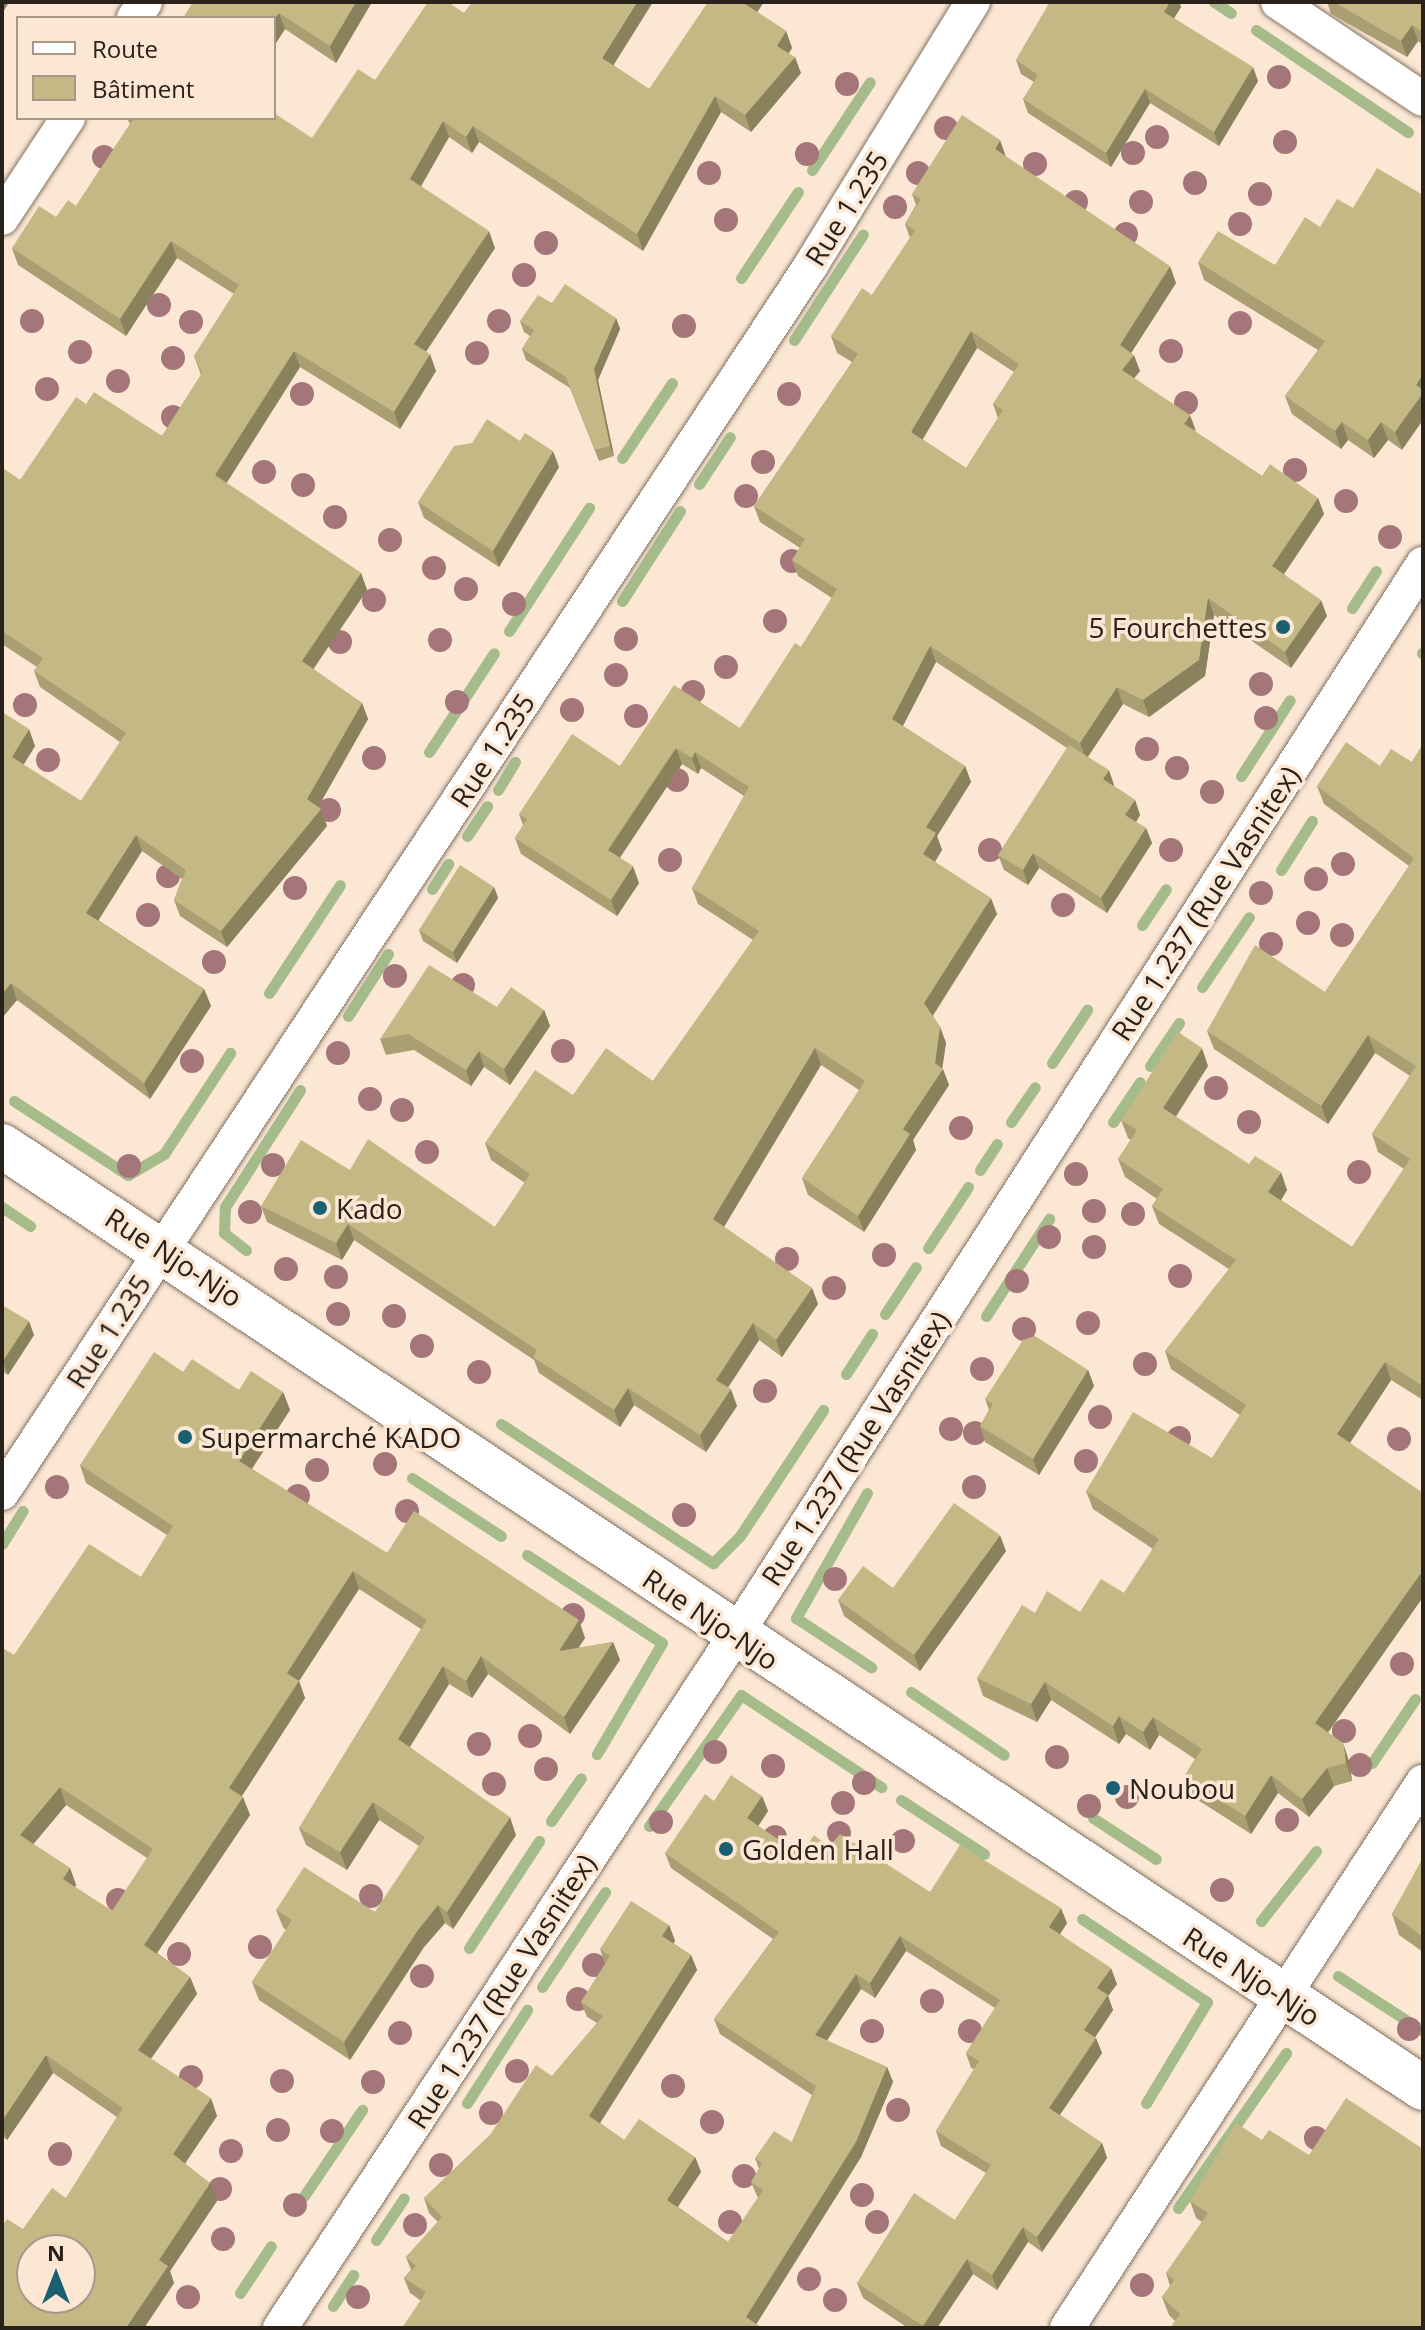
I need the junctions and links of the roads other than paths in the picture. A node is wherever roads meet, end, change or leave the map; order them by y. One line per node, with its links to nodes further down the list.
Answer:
1 (973, 2): 8 (street, Rue 1.235)
2 (1278, 2): 3 (street)
3 (1423, 99)
4 (67, 120): 5 (street)
5 (2, 218)
6 (1423, 564): 10 (street, Rue 1.237 (Rue Vasnitex))
7 (2, 1146): 8 (main road, Rue Njo-Njo)
8 (162, 1248): 9 (street, Rue 1.235); 10 (main road, Rue Njo-Njo)
9 (2, 1493)
10 (735, 1636): 12 (main road, Rue Njo-Njo); 14 (street, Rue 1.237 (Rue Vasnitex))
11 (1423, 1782): 12 (street)
12 (1283, 1996): 13 (main road, Rue Njo-Njo); 15 (street)
13 (1423, 2088)
14 (280, 2328)
15 (1067, 2328)

